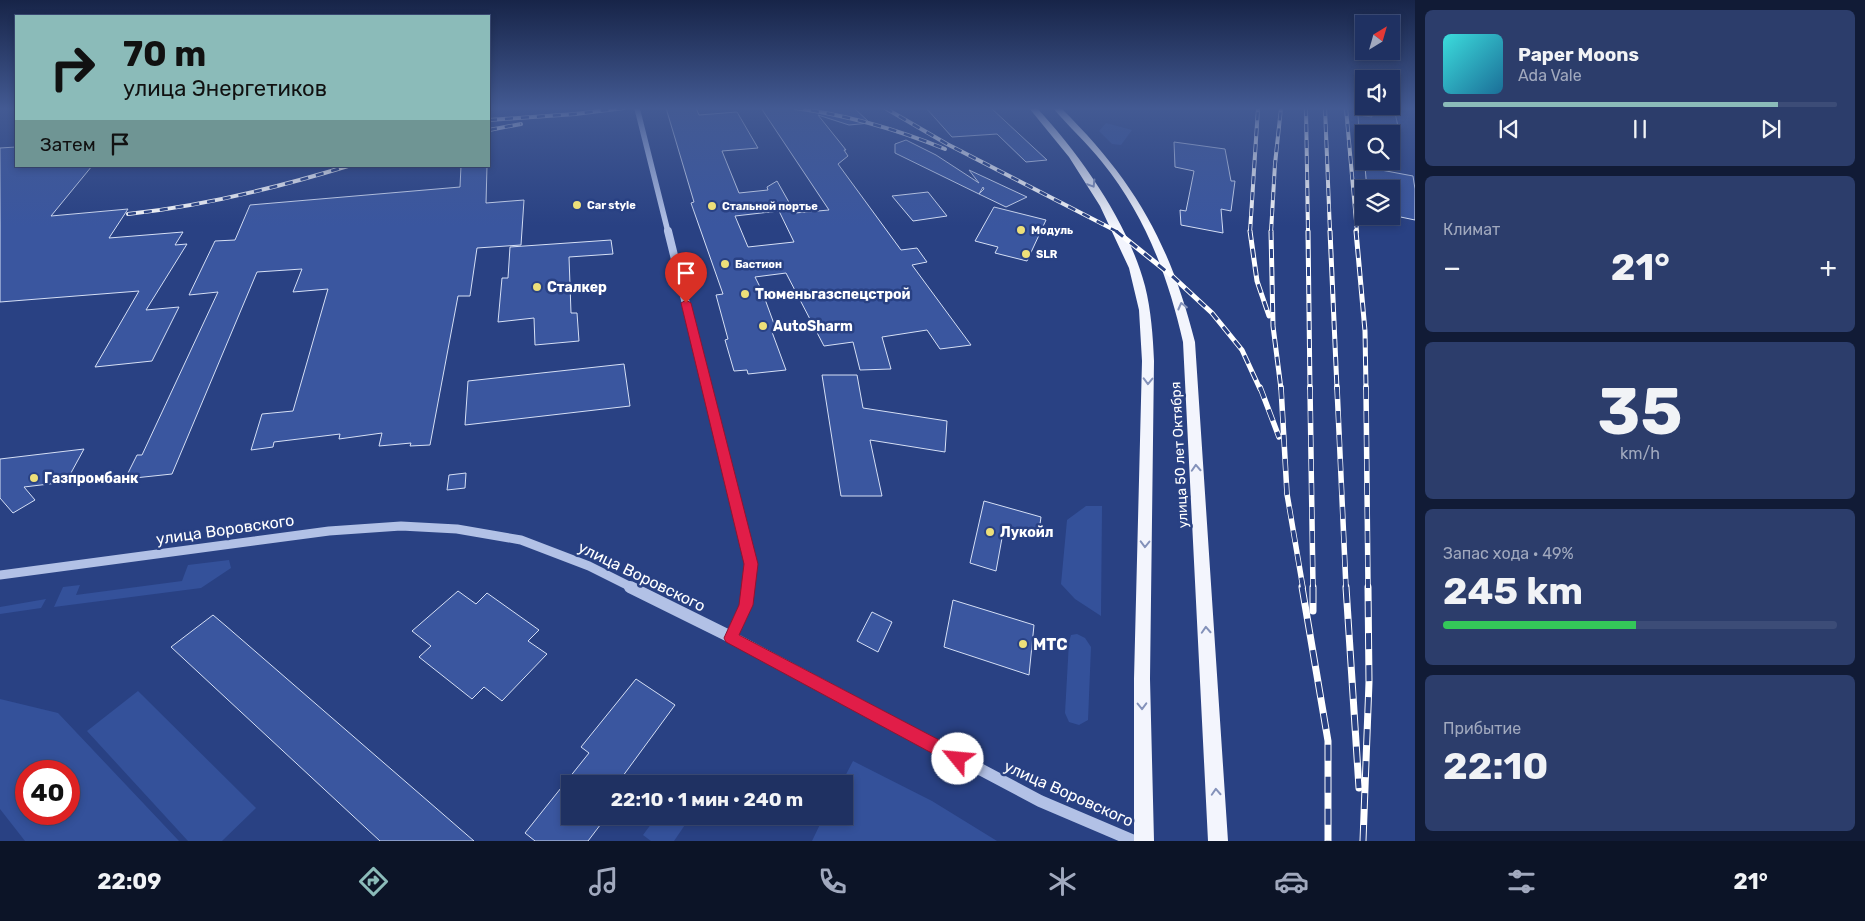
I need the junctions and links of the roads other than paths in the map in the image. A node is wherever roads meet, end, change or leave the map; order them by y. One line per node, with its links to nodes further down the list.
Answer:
1 (647, 147): 5 (street)
2 (1066, 147): 7 (main road, улица 50 лет Октября, one-way to 7)
3 (1095, 147): 8 (main road, улица 50 лет Октября, one-way to 3)
4 (0, 575): 5 (street, улица Воровского)
5 (731, 638): 6 (street, улица Воровского)
6 (1134, 841)
7 (1144, 841)
8 (1218, 841)

